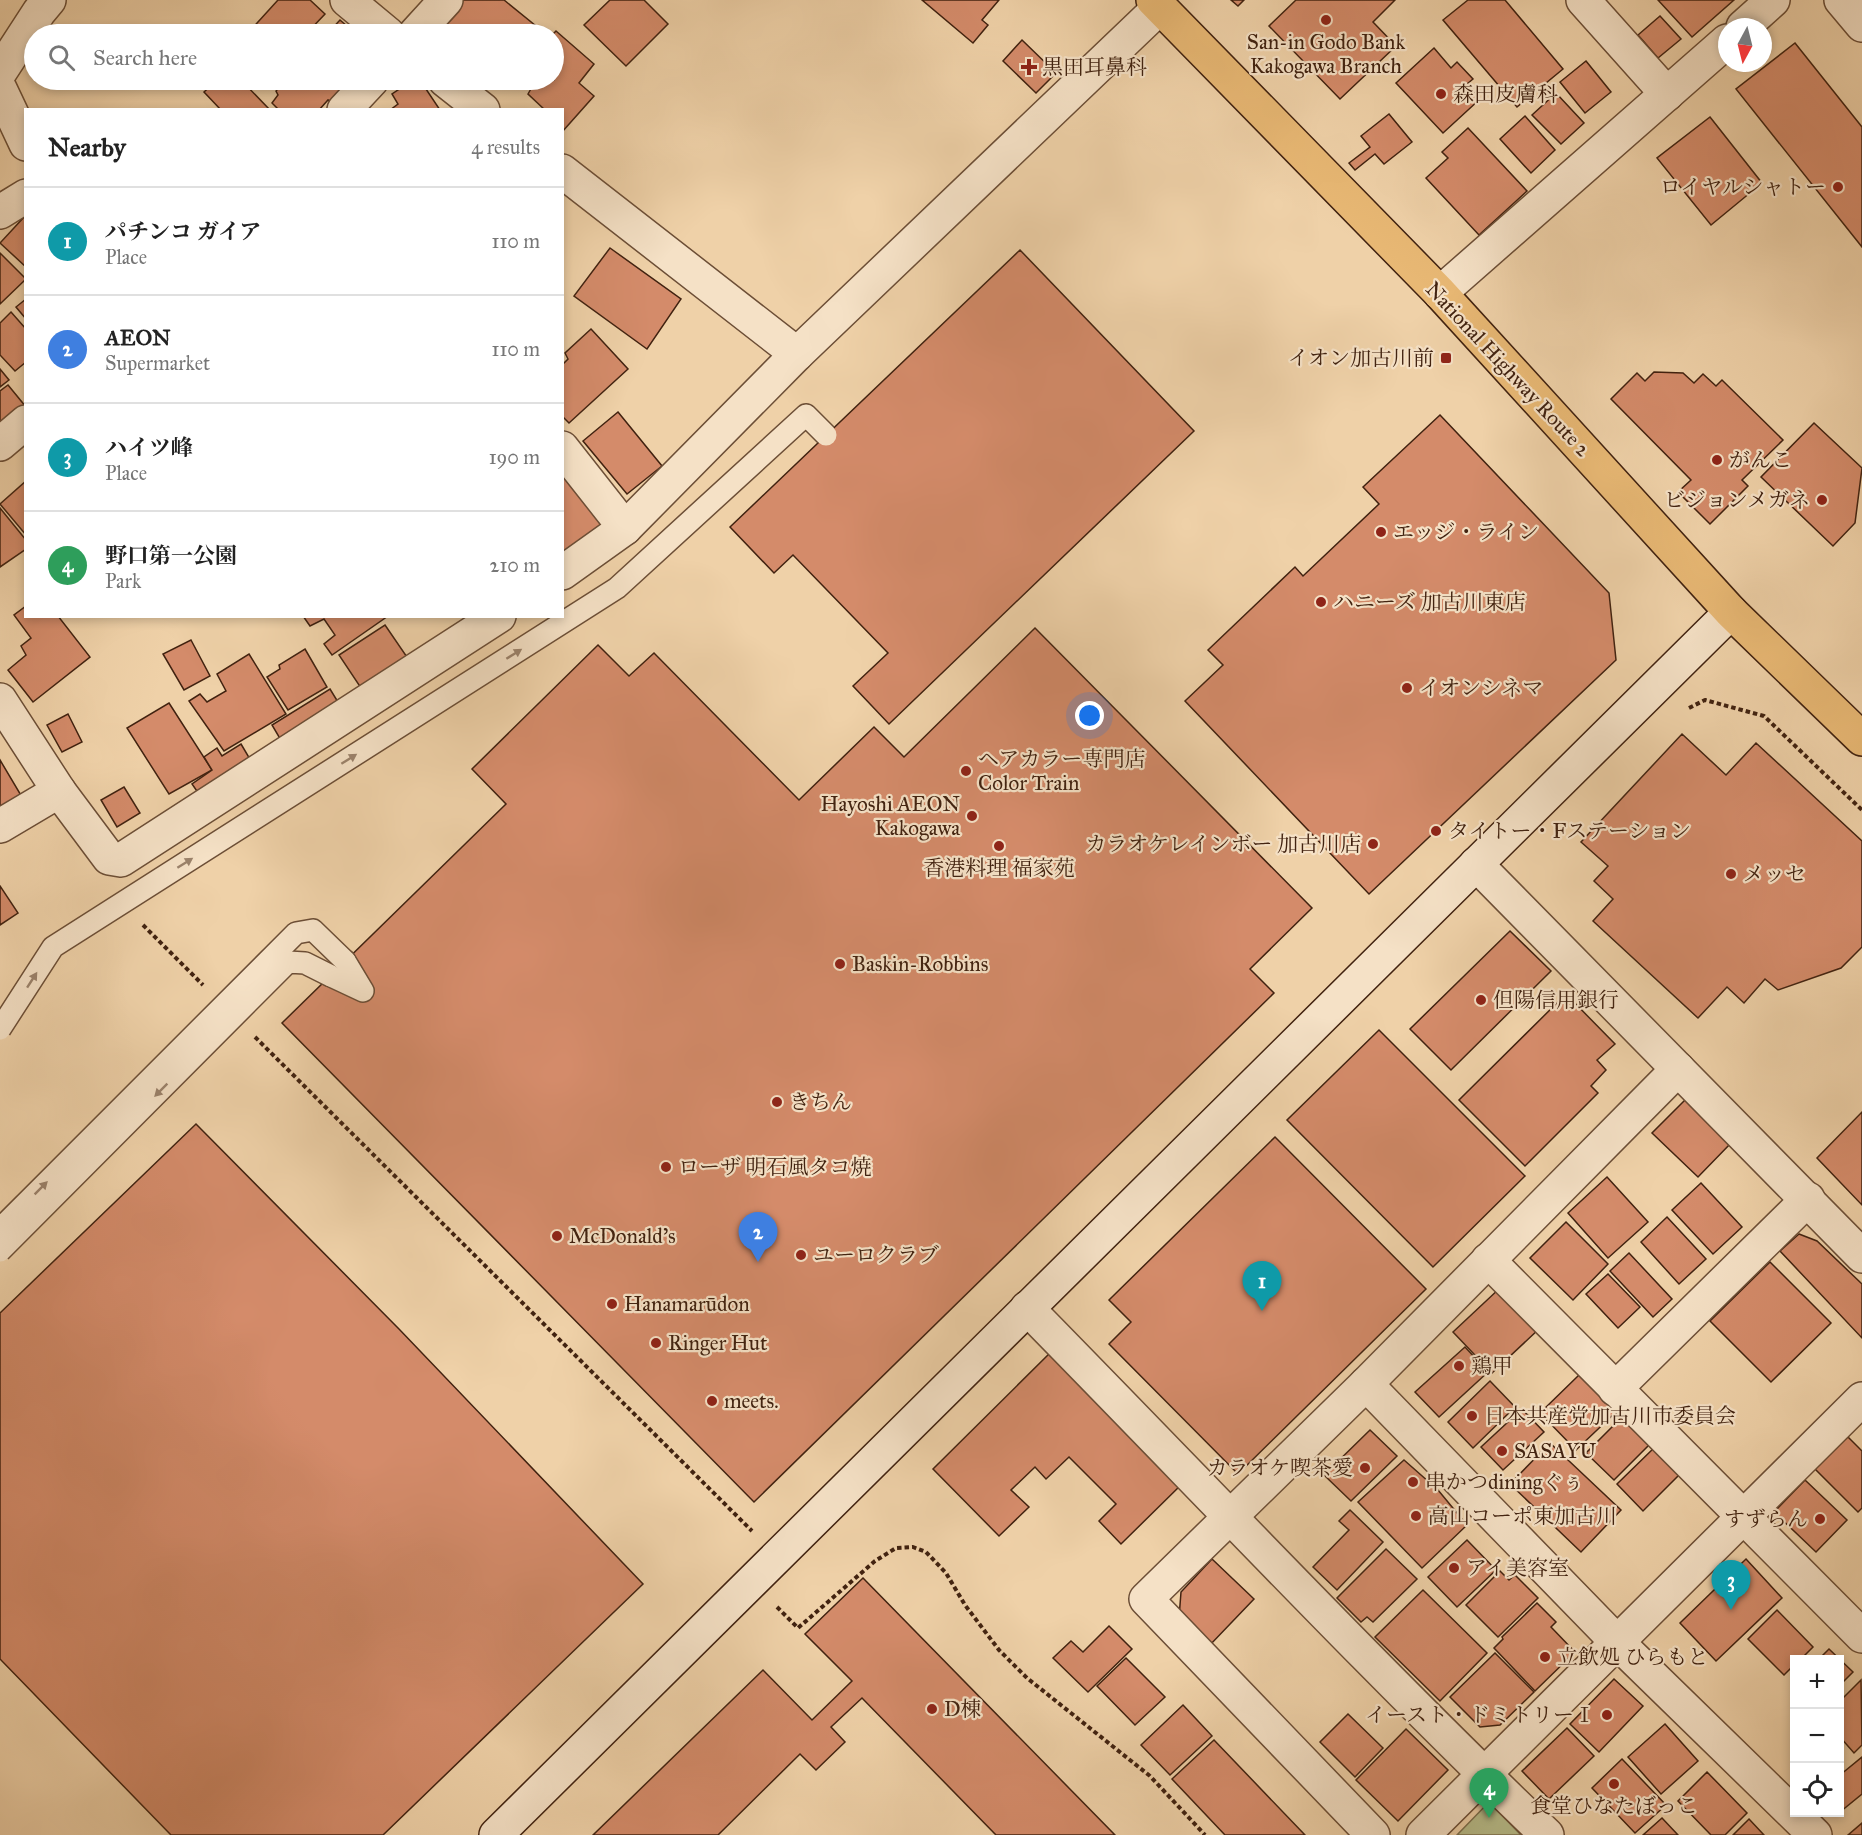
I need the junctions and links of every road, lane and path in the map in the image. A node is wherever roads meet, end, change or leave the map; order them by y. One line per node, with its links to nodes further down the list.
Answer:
1 (49, 0): 9 (street)
2 (347, 0): 10 (street)
3 (446, 0): 11 (street)
4 (1583, 0): 19 (street)
5 (1773, 0): 8 (street)
6 (1840, 0): 12 (street)
7 (1157, 4): 26 (highway, National Highway Route 2); 27 (street)
8 (1753, 18)
9 (31, 24)
10 (376, 24)
11 (424, 24)
12 (1862, 26)
13 (24, 35): 15 (street)
14 (1718, 49): 19 (street)
15 (0, 72)
16 (0, 89): 22 (street)
17 (363, 90): 20 (street)
18 (458, 90): 21 (street)
19 (1667, 94): 26 (street)
20 (346, 108)
21 (480, 108)
22 (24, 140)
23 (564, 173): 27 (street)
24 (24, 197): 25 (street)
25 (0, 212)
26 (1440, 293): 34 (highway, National Highway Route 2)
27 (797, 354): 32 (street)
28 (24, 424): 30 (street)
29 (826, 435): 45 (lane, one-way to 29, bridge)
30 (0, 444)
31 (564, 451): 32 (street)
32 (625, 528): 33 (street)
33 (564, 572)
34 (1731, 612): 38 (highway, National Highway Route 2); 42 (street)
35 (496, 618): 39 (street)
36 (0, 700): 39 (street)
37 (1685, 710): 40 (path)
38 (1862, 739)
39 (59, 791): 41 (street)
40 (1862, 810)
41 (0, 826)
42 (1476, 864): 47 (street); 53 (street)
43 (137, 919): 44 (path)
44 (205, 987)
45 (0, 1029)
46 (247, 1029): 59 (path)
47 (1678, 1069): 48 (street); 52 (street)
48 (1808, 1199): 51 (street); 55 (street)
49 (0, 1229): 50 (lane, one-way to 50, bridge)
50 (0, 1251)
51 (1862, 1256)
52 (1488, 1260): 54 (street); 55 (street)
53 (1028, 1308): 57 (street); 64 (street)
54 (1366, 1384): 57 (street); 62 (street)
55 (1615, 1389): 58 (street)
56 (1862, 1399): 58 (street)
57 (1228, 1517): 63 (street); 66 (street)
58 (1742, 1517): 61 (street); 62 (street)
59 (756, 1535)
60 (775, 1606): 65 (path)
61 (1862, 1636)
62 (1616, 1641): 63 (street); 69 (street)
63 (1484, 1775): 67 (street); 68 (street)
64 (504, 1832)
65 (1205, 1835)
66 (1373, 1835)
67 (1423, 1835)
68 (1547, 1835)
69 (1815, 1835)

